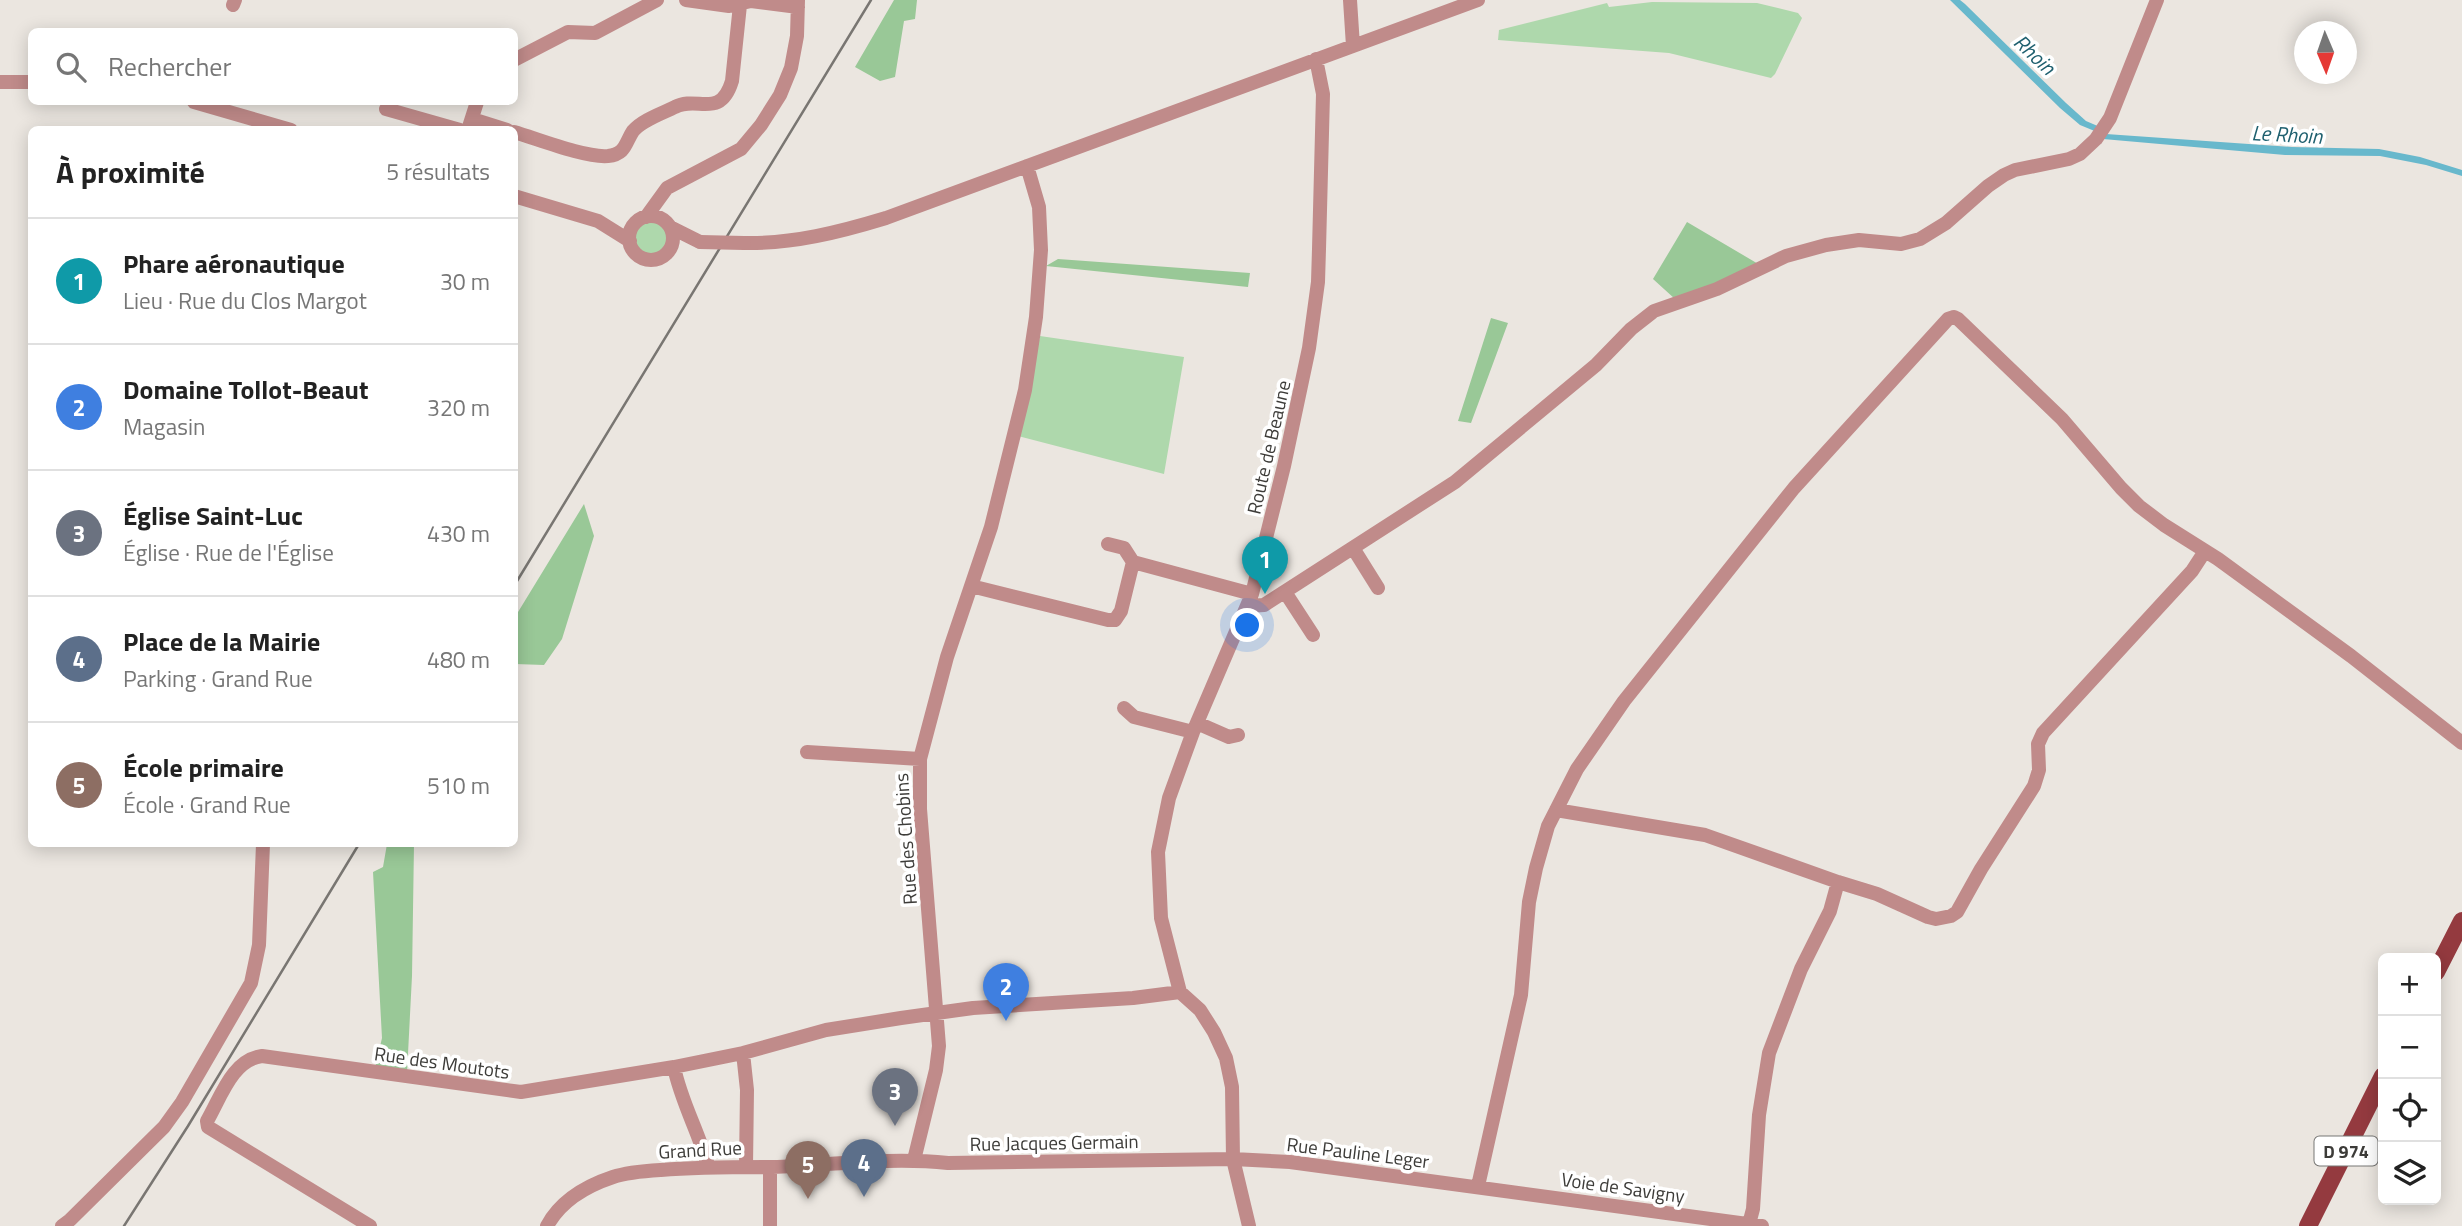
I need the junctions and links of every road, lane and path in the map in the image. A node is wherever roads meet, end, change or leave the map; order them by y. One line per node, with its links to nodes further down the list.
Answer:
1 (657, 0): 9 (street)
2 (686, 0): 7 (street)
3 (1350, 0): 8 (street)
4 (1478, 0): 8 (street)
5 (2157, 0): 30 (street)
6 (798, 3): 7 (street); 21 (street)
7 (740, 5): 19 (street)
8 (1353, 46): 10 (street)
9 (518, 58)
10 (1316, 59): 20 (street); 36 (street, Route de Beaune)
11 (0, 82): 12 (street)
12 (28, 82)
13 (204, 105): 17 (street)
14 (476, 105): 16 (street)
15 (386, 109): 18 (street)
16 (470, 124)
17 (277, 126)
18 (446, 126)
19 (518, 133)
20 (1027, 166): 27 (street, bridge); 33 (street, Rue des Chobins)
21 (673, 186): 23 (street); 25 (street)
22 (518, 197): 24 (street)
23 (642, 219): 24 (street); 25 (street); 26 (street)
24 (598, 221): 26 (street)
25 (668, 225): 27 (street); 28 (street)
26 (630, 241): 28 (street)
27 (700, 242): 28 (street)
28 (671, 248)
29 (1108, 544): 32 (street)
30 (1353, 548): 34 (street); 35 (street)
31 (2206, 551): 41 (street); 44 (street); 46 (street)
32 (1133, 562): 33 (street); 36 (street)
33 (971, 586): 43 (street, Rue des Chobins)
34 (1378, 588)
35 (1285, 592): 36 (street); 37 (street)
36 (1250, 600): 39 (street, Route de Beaune)
37 (1313, 635)
38 (1125, 708): 39 (street)
39 (1195, 728): 40 (street); 49 (street, Route de Beaune)
40 (1238, 735)
41 (2462, 743)
42 (807, 752): 43 (street)
43 (920, 760): 50 (street, Rue des Chobins)
44 (1556, 810): 46 (street); 60 (street)
45 (263, 847): 62 (street)
46 (1838, 881): 61 (street)
47 (2462, 921): 48 (main road)
48 (2441, 962)
49 (1180, 992): 50 (street, Rue des Moutots); 54 (street)
50 (938, 1014): 51 (street, Rue des Moutots); 55 (street, Rue des Chobins)
51 (743, 1053): 52 (street, Rue des Moutots); 58 (street)
52 (674, 1067): 57 (street); 63 (street, Rue des Moutots)
53 (2382, 1079): 67 (main road, D 974)
54 (1233, 1159): 55 (street, Rue Jacques Germain); 60 (street, Rue Pauline Leger); 66 (street)
55 (914, 1160): 56 (street, Rue Jacques Germain)
56 (875, 1162): 59 (street, Grand Rue)
57 (708, 1166): 58 (street, Grand Rue); 64 (street, Grand Rue)
58 (746, 1166): 59 (street, Grand Rue)
59 (769, 1167): 65 (street)
60 (1478, 1186): 61 (street, Voie de Savigny)
61 (1756, 1225)
62 (62, 1226)
63 (370, 1226)
64 (547, 1226)
65 (770, 1226)
66 (1249, 1226)
67 (2308, 1226)

